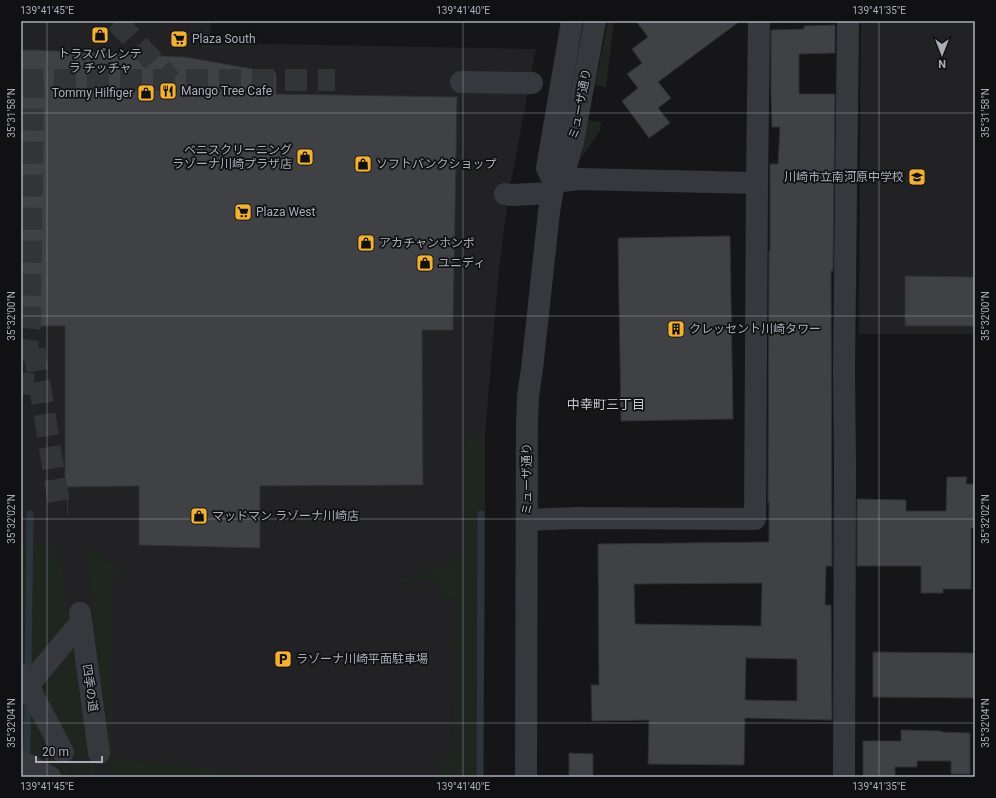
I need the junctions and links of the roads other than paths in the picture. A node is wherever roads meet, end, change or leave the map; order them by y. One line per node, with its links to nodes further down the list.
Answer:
1 (572, 21): 8 (street, ミューザ通り)
2 (596, 21): 8 (street, ミューザ通り)
3 (759, 21): 7 (street)
4 (848, 21): 17 (street)
5 (461, 82): 6 (street)
6 (532, 83)
7 (757, 183): 8 (street); 10 (street)
8 (553, 188): 9 (street); 10 (street, ミューザ通り)
9 (505, 194)
10 (527, 520): 16 (street, ミューザ通り)
11 (23, 684): 12 (street, 四季の道); 13 (street, 四季の道)
12 (63, 752)
13 (99, 753)
14 (21, 761): 15 (street)
15 (45, 774)
16 (526, 777)
17 (844, 777)

